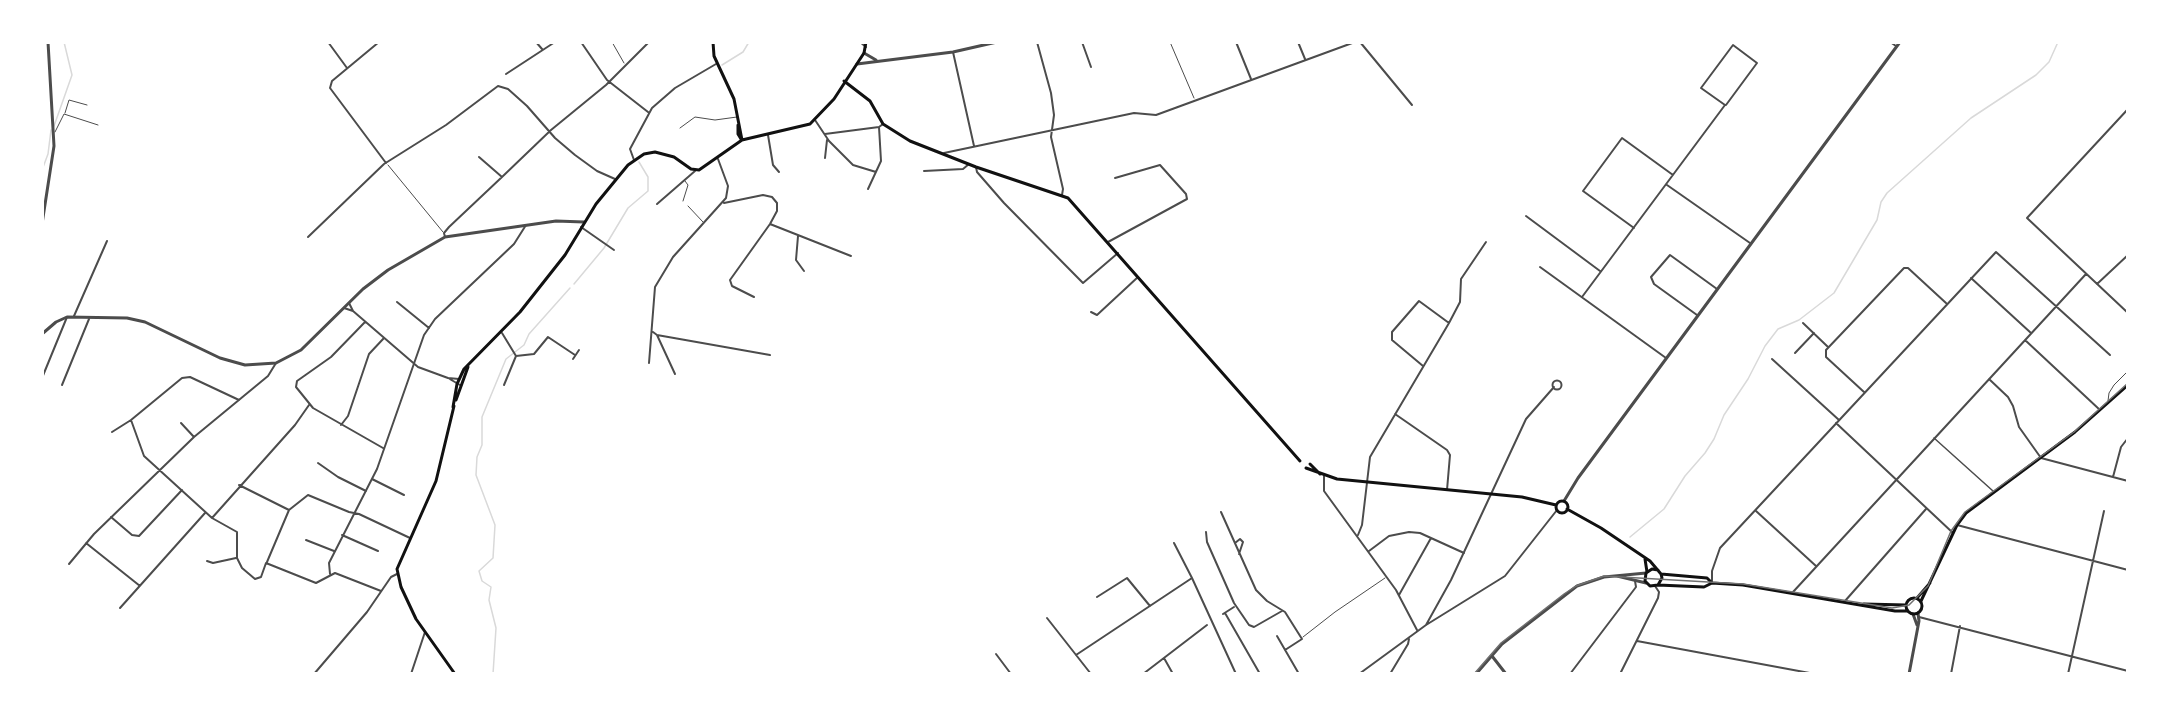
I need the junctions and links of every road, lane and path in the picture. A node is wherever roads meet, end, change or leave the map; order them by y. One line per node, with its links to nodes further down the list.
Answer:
1 (48, 42): 50 (street)
2 (328, 42): 31 (street)
3 (378, 42): 31 (street)
4 (536, 42): 22 (street)
5 (555, 42): 22 (street)
6 (581, 42): 34 (street)
7 (612, 42): 27 (lane)
8 (649, 42): 27 (street)
9 (713, 42): 28 (main road)
10 (860, 42): 20 (street)
11 (997, 42): 24 (street)
12 (1037, 42): 49 (street)
13 (1082, 42): 30 (street)
14 (1170, 42): 36 (lane)
15 (1236, 42): 33 (street)
16 (1298, 42): 25 (street)
17 (1358, 42): 25 (street); 38 (street)
18 (1890, 42): 21 (street)
19 (1899, 42): 21 (street)
20 (866, 44): 23 (main road)
21 (1896, 46): 93 (street)
22 (542, 49): 32 (street)
23 (864, 52): 26 (street); 29 (main road)
24 (953, 52): 26 (street); 54 (street)
25 (1306, 60): 33 (street)
26 (877, 61): 29 (street)
27 (626, 64): 34 (street)
28 (716, 64): 41 (street); 43 (main road)
29 (857, 64): 35 (main road)
30 (1091, 67)
31 (347, 68): 60 (street)
32 (506, 74)
33 (1251, 79): 36 (street)
34 (609, 81): 41 (street); 48 (street)
35 (844, 81): 44 (main road); 46 (main road)
36 (1194, 100): 49 (street)
37 (87, 105): 42 (lane)
38 (1412, 105)
39 (1726, 105): 67 (street)
40 (2128, 109): 101 (street)
41 (648, 112): 59 (street)
42 (64, 114): 45 (lane); 50 (lane)
43 (737, 117): 47 (lane); 53 (main road)
44 (815, 120): 51 (main road); 52 (street)
45 (98, 125)
46 (881, 126): 52 (street); 55 (main road); 66 (street)
47 (680, 128)
48 (550, 131): 60 (street); 68 (street); 70 (street)
49 (1051, 131): 54 (street); 74 (street)
50 (54, 132): 82 (street)
51 (768, 135): 53 (main road); 65 (street)
52 (826, 136): 57 (street); 66 (street)
53 (742, 140): 58 (main road)
54 (974, 146): 55 (street)
55 (943, 154): 61 (main road)
56 (479, 157): 68 (street)
57 (825, 158)
58 (718, 159): 63 (main road); 76 (street)
59 (634, 160): 63 (main road); 70 (main road)
60 (386, 163): 87 (lane); 89 (street)
61 (969, 164): 62 (main road); 64 (street)
62 (976, 167): 74 (main road); 95 (street)
63 (695, 171): 71 (street)
64 (924, 171)
65 (779, 172)
66 (876, 172): 73 (street)
67 (1673, 175): 72 (street); 86 (street)
68 (502, 177): 87 (street)
69 (1115, 178): 91 (street)
70 (615, 179): 80 (main road)
71 (685, 181): 75 (lane); 77 (street)
72 (1667, 185): 86 (street); 93 (street)
73 (868, 189)
74 (1062, 195): 91 (main road)
75 (683, 201)
76 (723, 203): 81 (street); 83 (street)
77 (657, 204)
78 (688, 206): 81 (lane)
79 (1526, 216): 100 (street)
80 (584, 222): 84 (street); 85 (main road)
81 (704, 223): 124 (street)
82 (42, 224)
83 (770, 224): 88 (street); 106 (street)
84 (526, 225): 87 (street); 123 (street)
85 (581, 227): 94 (street); 125 (main road)
86 (1635, 229): 100 (street)
87 (445, 235): 109 (street)
88 (798, 236): 97 (street); 99 (street)
89 (308, 237)
90 (106, 241): 117 (street)
91 (1108, 242): 95 (main road)
92 (1486, 242): 121 (street)
93 (1750, 243): 105 (street)
94 (614, 250)
95 (1118, 253): 102 (main road)
96 (2128, 255): 104 (street)
97 (851, 256)
98 (1540, 267): 107 (street)
99 (804, 271)
100 (1601, 272): 107 (street)
101 (2086, 274): 104 (street); 111 (street)
102 (1139, 276): 114 (street); 175 (main road)
103 (1971, 278): 110 (street); 111 (street); 127 (street)
104 (2097, 284): 115 (street)
105 (1717, 289): 116 (street); 116 (street)
106 (754, 297)
107 (1582, 297): 139 (street)
108 (397, 302): 123 (street)
109 (349, 303): 112 (street); 113 (street)
110 (1947, 303): 132 (street); 159 (street)
111 (2055, 307): 127 (street); 137 (street)
112 (344, 308): 113 (street); 142 (street)
113 (353, 311): 120 (street)
114 (1091, 312)
115 (2128, 312)
116 (1697, 315): 139 (street)
117 (74, 316): 118 (street); 119 (street)
118 (90, 316): 145 (street); 154 (street)
119 (67, 317): 128 (street); 150 (street)
120 (365, 322): 130 (street); 162 (street)
121 (1449, 323): 146 (street); 146 (street)
122 (1803, 323): 126 (street)
123 (429, 328): 143 (street)
124 (653, 332): 129 (street); 144 (street)
125 (502, 333): 138 (street); 152 (main road)
126 (1814, 333): 132 (street); 134 (street)
127 (2031, 333): 131 (street)
128 (42, 334)
129 (657, 335): 136 (street); 148 (street)
130 (384, 338): 143 (street); 168 (street)
131 (2025, 340): 153 (street); 163 (street)
132 (1828, 347): 159 (street)
133 (579, 350): 135 (street)
134 (1795, 353)
135 (575, 355): 138 (street); 140 (street)
136 (770, 355)
137 (2110, 355)
138 (516, 356): 156 (street)
139 (1666, 358): 193 (street)
140 (573, 359)
141 (1772, 359): 166 (street)
142 (276, 363): 145 (street); 149 (street)
143 (413, 363): 151 (street); 173 (street)
144 (649, 363)
145 (269, 364): 149 (street)
146 (1424, 366): 164 (street)
147 (2128, 371): 161 (lane)
148 (675, 374)
149 (268, 376): 160 (street)
150 (42, 378)
151 (448, 378): 152 (street); 155 (street)
152 (460, 379): 155 (main road)
153 (1989, 379): 171 (street); 174 (street)
154 (62, 385)
155 (458, 385): 210 (main road)
156 (504, 385)
157 (2128, 385): 161 (main road)
158 (1554, 387): 191 (street)
159 (1864, 392): 166 (street)
160 (239, 400): 165 (street); 170 (street)
161 (2108, 403): 163 (main road)
162 (309, 405): 168 (street); 186 (street)
163 (2100, 410): 174 (main road)
164 (1395, 414): 185 (street); 188 (street)
165 (131, 420): 169 (street); 179 (street)
166 (1837, 421): 183 (street); 198 (street)
167 (181, 423): 170 (street)
168 (341, 425): 173 (street)
169 (112, 432)
170 (194, 437): 179 (street)
171 (1934, 438): 183 (street); 190 (street)
172 (2128, 438): 181 (street)
173 (384, 448): 182 (street)
174 (2041, 458): 181 (street); 190 (main road)
175 (1301, 459)
176 (318, 463): 189 (street)
177 (1310, 464): 180 (main road)
178 (1306, 468): 180 (main road)
179 (159, 471): 187 (street); 203 (street)
180 (1324, 476): 185 (main road); 209 (street)
181 (2113, 477): 184 (street)
182 (372, 479): 189 (street); 192 (street)
183 (1896, 479): 195 (street); 227 (street)
184 (2128, 480)
185 (1367, 482): 188 (main road); 209 (street)
186 (239, 484): 197 (street); 204 (street)
187 (182, 490): 201 (street); 203 (street)
188 (1447, 490): 191 (main road)
189 (366, 491): 202 (street)
190 (1993, 492): 205 (main road)
191 (1489, 493): 194 (main road); 219 (street)
192 (404, 495)
193 (1564, 501): 194 (main road); 196 (main road)
194 (1557, 508): 196 (main road); 257 (street)
195 (1927, 508): 207 (street); 248 (street)
196 (1567, 509): 221 (main road)
197 (289, 510): 202 (street); 225 (street)
198 (1755, 510): 227 (street); 239 (street)
199 (2104, 511): 223 (street)
200 (1221, 512): 215 (street)
201 (205, 513): 204 (street); 240 (street)
202 (354, 513): 208 (street); 210 (street)
203 (111, 517): 213 (street)
204 (212, 518): 222 (street)
205 (1957, 525): 207 (main road); 223 (street)
206 (1206, 532): 253 (street)
207 (1953, 533): 236 (main road)
208 (342, 535): 216 (street); 217 (street)
209 (1358, 535): 218 (street)
210 (410, 538): 232 (main road)
211 (1431, 538): 218 (street); 219 (street); 244 (street)
212 (306, 540): 217 (street)
213 (85, 542): 226 (street); 240 (street)
214 (1174, 543): 235 (street)
215 (1235, 543): 220 (street); 220 (street)
216 (378, 550)
217 (334, 551): 231 (street)
218 (1369, 551): 234 (street)
219 (1464, 553): 257 (street)
220 (1239, 554): 253 (street)
221 (1644, 557): 229 (main road); 230 (main road)
222 (237, 558): 224 (street); 225 (street)
223 (2092, 560): 228 (street); 270 (street)
224 (207, 561)
225 (266, 563): 231 (street)
226 (69, 564)
227 (1816, 566): 243 (street)
228 (2128, 569)
229 (1647, 572): 230 (main road); 233 (street); 238 (main road)
230 (1660, 572): 239 (main road); 241 (main road)
231 (330, 574): 242 (street)
232 (397, 574): 242 (street); 261 (main road)
233 (1617, 576): 237 (street); 269 (street)
234 (1387, 577): 244 (street); 263 (lane)
235 (1192, 578): 250 (street); 280 (street)
236 (1933, 580): 246 (main road); 247 (main road)
237 (1635, 581): 238 (street); 287 (street)
238 (1646, 583): 241 (main road)
239 (1712, 583): 241 (main road); 243 (main road)
240 (140, 586): 252 (street)
241 (1657, 586): 265 (street)
242 (381, 591): 273 (street)
243 (1792, 593): 248 (main road)
244 (1399, 595): 260 (street)
245 (1097, 597): 250 (street)
246 (1917, 598): 247 (main road); 249 (main road)
247 (1921, 601): 255 (main road)
248 (1853, 603): 249 (main road); 254 (main road)
249 (1906, 605): 254 (main road)
250 (1150, 606): 268 (street)
251 (1234, 607): 281 (street)
252 (120, 609)
253 (1282, 611): 263 (street)
254 (1907, 611): 255 (main road)
255 (1917, 615): 259 (street); 290 (street)
256 (1047, 618): 268 (street)
257 (1426, 625): 260 (street)
258 (1207, 626): 271 (street)
259 (1960, 626): 270 (street); 291 (street)
260 (1418, 631): 264 (street)
261 (425, 632): 274 (street); 275 (main road)
262 (1276, 636): 266 (street)
263 (1302, 639): 266 (street)
264 (1409, 639): 283 (street); 284 (street)
265 (1637, 641): 288 (street); 289 (street)
266 (1285, 650): 282 (street)
267 (996, 654): 276 (street)
268 (1076, 655): 277 (street)
269 (1492, 656): 285 (street); 286 (street)
270 (2072, 656): 272 (street); 292 (street)
271 (1164, 658): 278 (street); 279 (street)
272 (2127, 672)
273 (314, 674)
274 (411, 674)
275 (455, 674)
276 (1011, 674)
277 (1091, 674)
278 (1143, 674)
279 (1173, 674)
280 (1236, 674)
281 (1260, 674)
282 (1299, 674)
283 (1359, 674)
284 (1390, 674)
285 (1476, 674)
286 (1506, 674)
287 (1570, 674)
288 (1620, 674)
289 (1815, 674)
290 (1909, 674)
291 (1951, 674)
292 (2068, 674)

